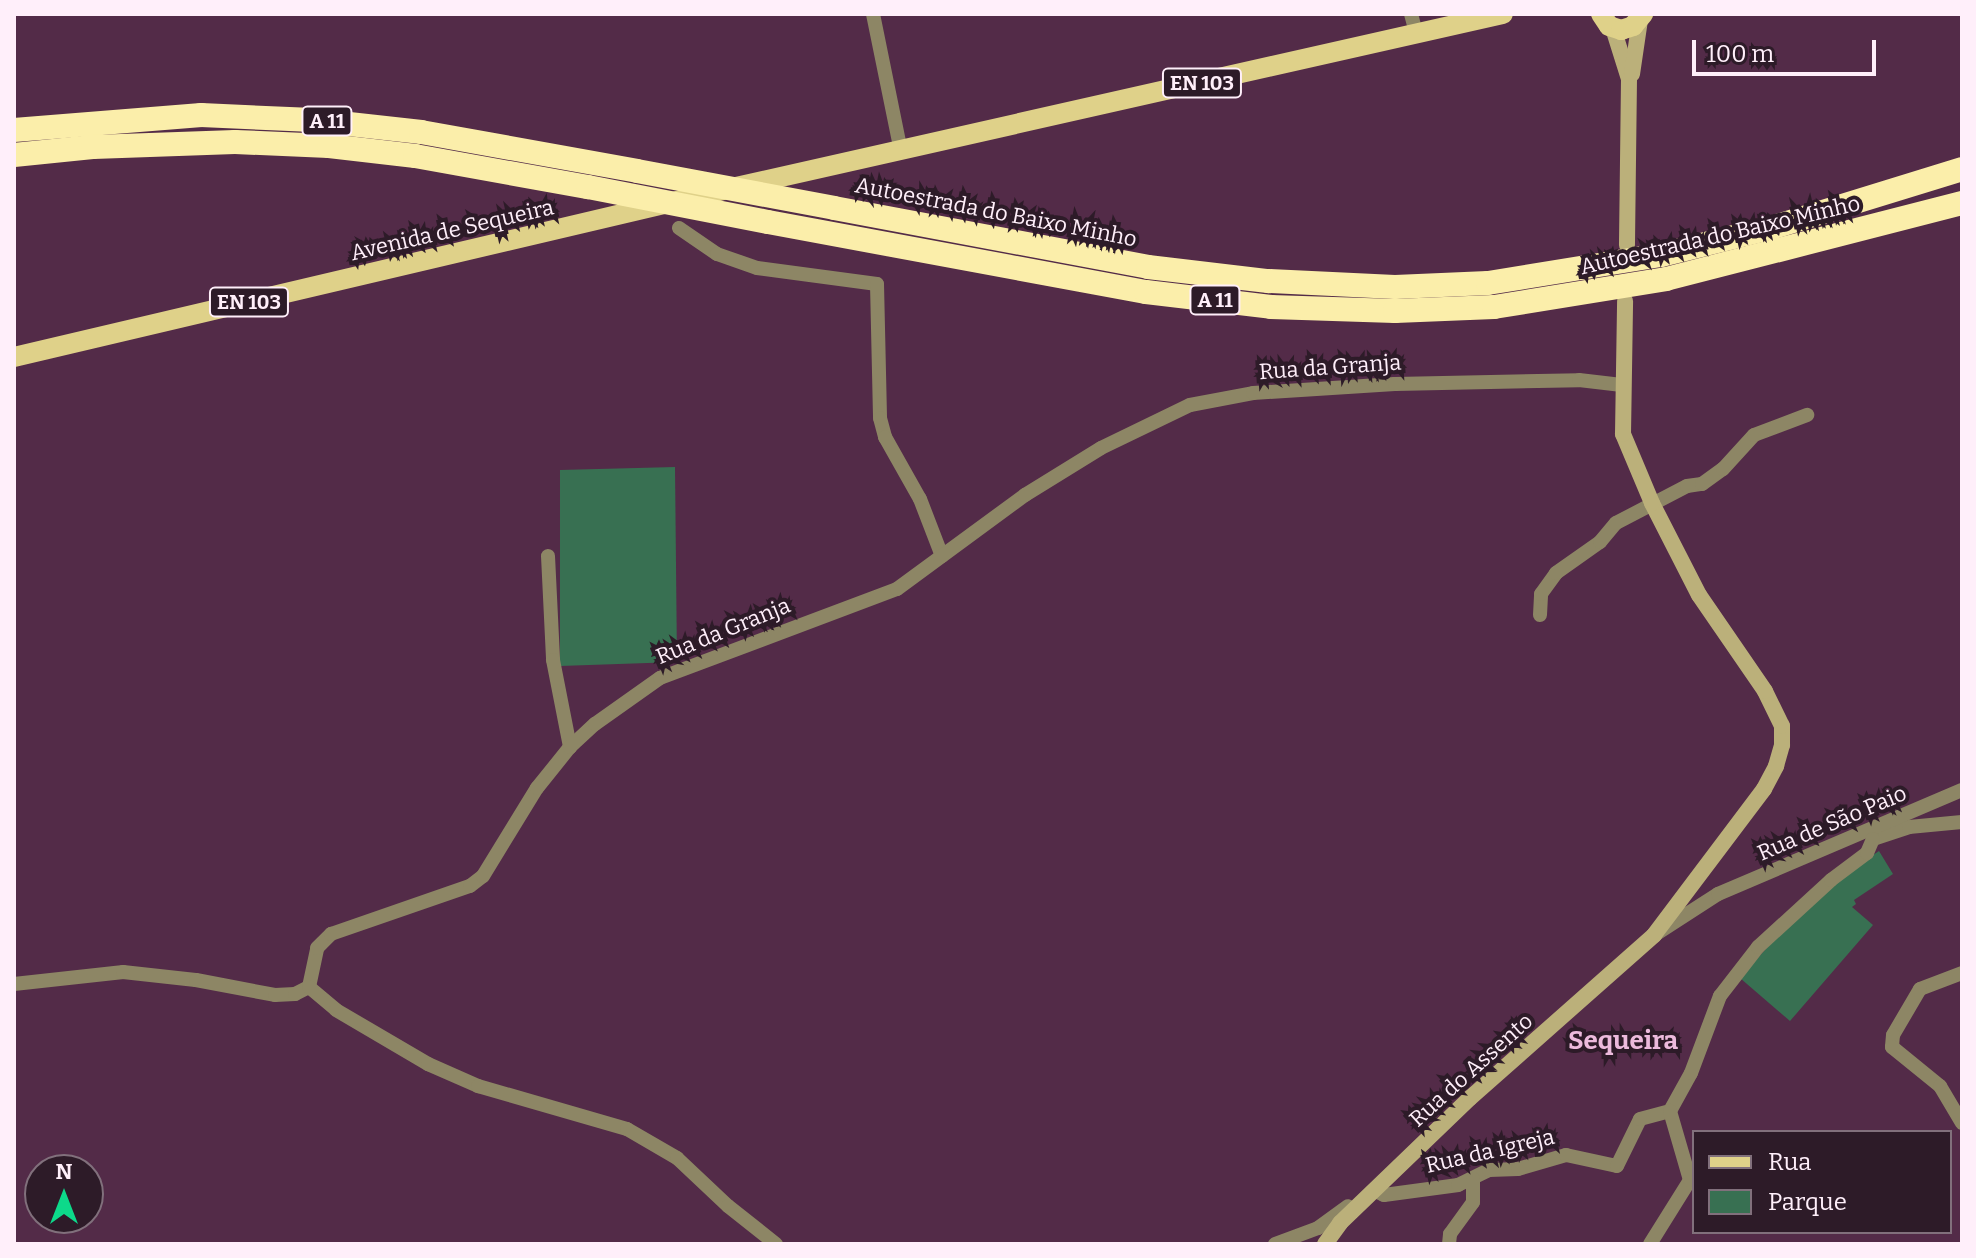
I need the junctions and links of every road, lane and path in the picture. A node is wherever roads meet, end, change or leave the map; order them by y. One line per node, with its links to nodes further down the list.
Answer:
1 (873, 14): 8 (street)
2 (1503, 14): 5 (main road, EN 103)
3 (1642, 17): 4 (main road); 6 (street)
4 (1600, 19): 6 (street)
5 (1414, 24): 8 (main road, EN 103)
6 (1629, 79): 13 (street)
7 (14, 130): 10 (highway, Autoestrada do Baixo Minho / A 11, bridge)
8 (901, 152): 15 (main road, Avenida de Sequeira / EN 103)
9 (14, 155): 11 (highway, Autoestrada do Baixo Minho / A 11, bridge)
10 (1962, 169)
11 (1962, 203)
12 (679, 228): 20 (street)
13 (1627, 245)
14 (1625, 301): 16 (street, Rua do Assento)
15 (14, 357)
16 (1622, 385): 18 (street, Rua do Assento); 20 (street, Rua da Granja)
17 (1807, 415): 18 (street)
18 (1652, 503): 21 (street); 27 (street, Rua do Assento)
19 (548, 556): 22 (street)
20 (942, 556): 22 (street, Rua da Granja)
21 (1540, 615)
22 (570, 747): 32 (street, Rua da Granja)
23 (1962, 790): 26 (street, Rua de São Paio)
24 (1962, 822): 25 (street)
25 (1873, 839): 26 (street); 33 (street)
26 (1812, 857): 28 (street, Rua de São Paio)
27 (1694, 883): 28 (street); 29 (street, Rua do Assento)
28 (1718, 894): 29 (street, Rua de São Paio)
29 (1654, 935): 36 (street, Rua do Assento)
30 (1962, 973): 34 (street)
31 (14, 984): 32 (street)
32 (309, 987): 37 (street)
33 (1670, 1111): 35 (street, Rua da Igreja); 41 (street)
34 (1962, 1123)
35 (1473, 1179): 36 (street, Rua da Igreja); 40 (street)
36 (1371, 1193): 38 (street); 39 (street, Rua do Assento)
37 (776, 1244)
38 (1275, 1244)
39 (1325, 1244)
40 (1449, 1244)
41 (1650, 1244)

